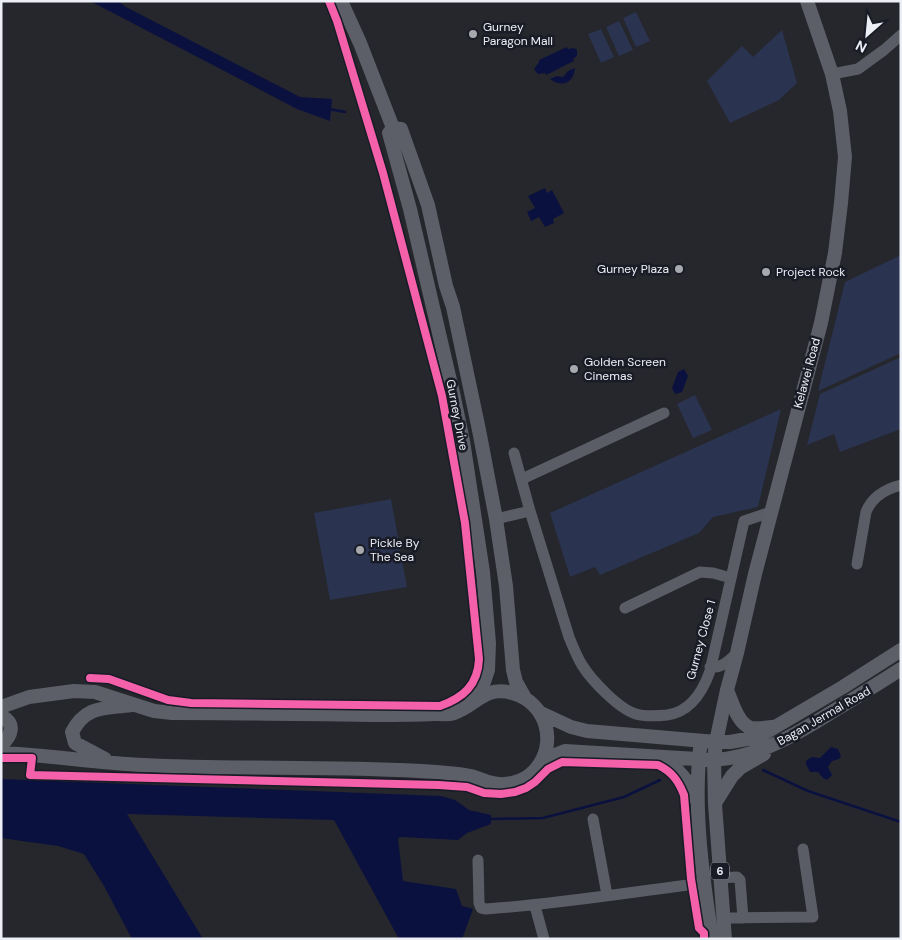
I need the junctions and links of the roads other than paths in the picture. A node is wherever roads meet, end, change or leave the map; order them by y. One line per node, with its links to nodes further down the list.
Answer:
1 (340, 1): 5 (main road, Gurney Drive)
2 (807, 1): 4 (main road, Kelawei Road)
3 (901, 35): 4 (street)
4 (832, 74): 13 (main road, Kelawei Road)
5 (393, 128): 6 (main road, Gurney Drive); 7 (main road, Gurney Drive)
6 (428, 205): 7 (main road); 14 (main road, Gurney Drive)
7 (410, 209): 27 (main road, Gurney Drive)
8 (664, 413): 10 (street)
9 (514, 453): 10 (street, Gurney Close 1)
10 (522, 479): 12 (street, Gurney Close 1)
11 (901, 485): 15 (street)
12 (530, 511): 14 (street); 20 (street, Gurney Close 1)
13 (771, 512): 16 (street, Gurney Close 1); 18 (main road, Kelawei Road)
14 (496, 519): 25 (main road, Gurney Drive)
15 (857, 564)
16 (731, 578): 17 (street); 20 (street, Gurney Close 1)
17 (625, 608)
18 (737, 652): 20 (street); 24 (main road, Kelawei Road)
19 (897, 654): 22 (main road, Bagan Jermal Road)
20 (710, 667)
21 (901, 670): 23 (main road, Bagan Jermal Road)
22 (844, 687): 23 (main road); 31 (main road, Bagan Jermal Road)
23 (872, 688): 34 (main road, Bagan Jermal Road)
24 (727, 690): 31 (main road); 33 (main road, Kelawei Road)
25 (525, 698): 27 (main road); 29 (main road)
26 (134, 704): 27 (main road); 28 (main road); 40 (main road)
27 (468, 705)
28 (1, 707)
29 (540, 713): 32 (main road); 41 (main road)
30 (1, 716): 35 (main road)
31 (777, 727): 33 (main road, Bagan Jermal Road)
32 (701, 741): 33 (main road); 38 (main road, 6)
33 (716, 742): 39 (main road, 6)
34 (778, 743): 39 (main road, Bagan Jermal Road); 42 (main road)
35 (1, 745)
36 (1, 753): 40 (main road)
37 (649, 756): 38 (main road); 41 (main road); 43 (main road)
38 (699, 759): 39 (main road); 43 (main road, 6)
39 (714, 760): 42 (main road, 6)
40 (144, 766): 41 (main road)
41 (533, 773)
42 (715, 804): 47 (main road, 6)
43 (699, 806): 48 (main road, 6)
44 (593, 819): 49 (street)
45 (802, 849): 52 (street)
46 (478, 860): 50 (street)
47 (720, 878): 51 (main road, 6); 52 (street)
48 (704, 883): 49 (street); 54 (main road, 6)
49 (607, 895): 50 (street)
50 (535, 906): 53 (street)
51 (723, 918): 52 (street); 55 (main road, 6)
52 (743, 918)
53 (544, 939)
54 (712, 939)
55 (725, 939)

